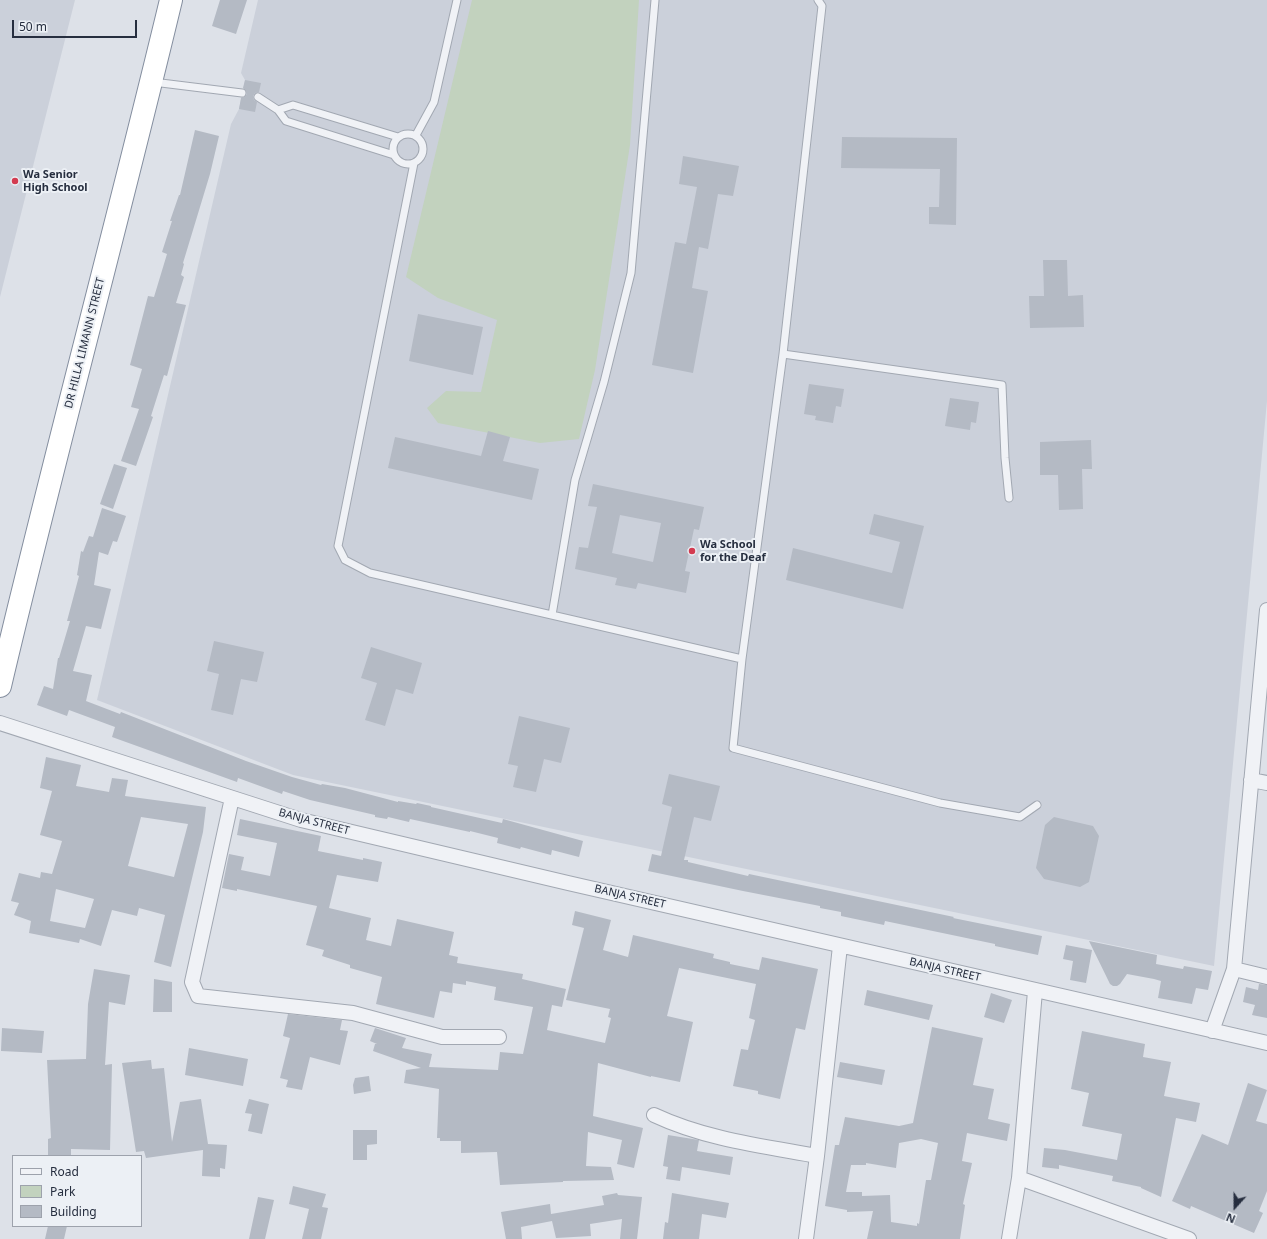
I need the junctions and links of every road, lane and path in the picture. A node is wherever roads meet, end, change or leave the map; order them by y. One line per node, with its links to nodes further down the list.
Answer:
1 (171, 0): 5 (highway, DR HILLA LIMANN STREET)
2 (457, 0): 9 (lane)
3 (655, 0): 15 (lane)
4 (818, 0): 13 (lane)
5 (151, 82): 6 (lane); 18 (highway, DR HILLA LIMANN STREET)
6 (242, 93)
7 (258, 97): 8 (lane)
8 (278, 110): 10 (lane); 11 (lane)
9 (416, 135): 10 (lane); 12 (lane)
10 (398, 137): 11 (lane)
11 (394, 155): 12 (lane)
12 (414, 163): 15 (lane)
13 (783, 354): 14 (lane); 17 (lane)
14 (1009, 498)
15 (552, 615): 17 (lane)
16 (1267, 615): 20 (street)
17 (742, 659): 23 (lane)
18 (0, 686)
19 (0, 723): 22 (street, BANJA STREET)
20 (1251, 780): 21 (street); 25 (street)
21 (1267, 783)
22 (232, 798): 24 (street, BANJA STREET); 29 (street)
23 (1037, 805)
24 (840, 946): 27 (street, BANJA STREET); 32 (street)
25 (1234, 969): 26 (street); 28 (street)
26 (1267, 977)
27 (1035, 991): 28 (street, BANJA STREET); 33 (street)
28 (1212, 1031): 30 (street, BANJA STREET)
29 (499, 1037)
30 (1267, 1043)
31 (654, 1115): 32 (street)
32 (817, 1156): 34 (street)
33 (1019, 1178): 35 (street); 36 (street)
34 (806, 1239)
35 (1010, 1239)
36 (1190, 1239)

